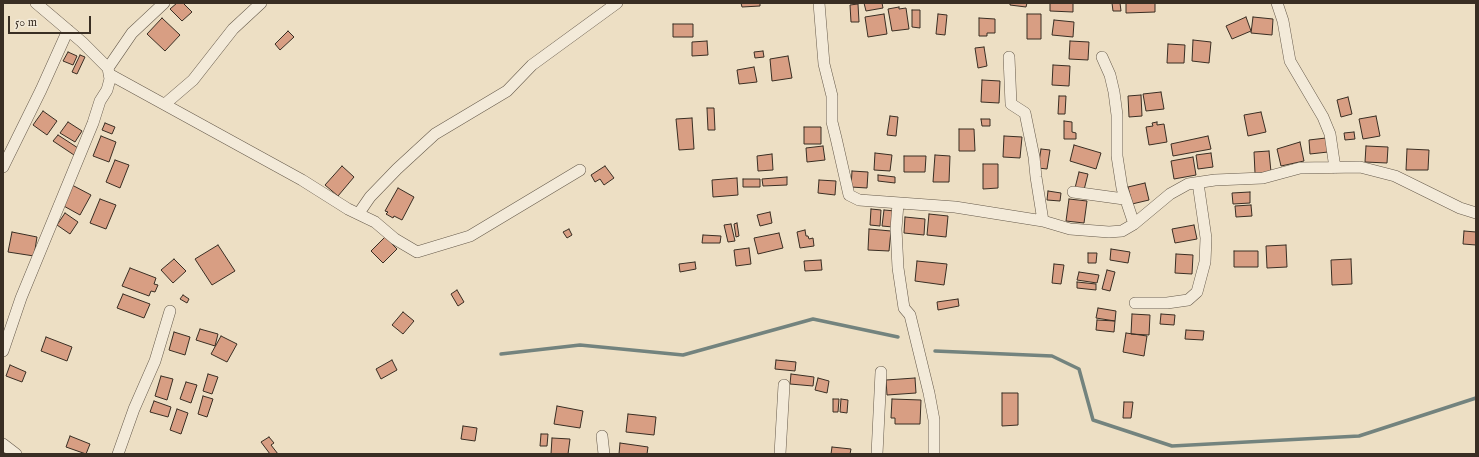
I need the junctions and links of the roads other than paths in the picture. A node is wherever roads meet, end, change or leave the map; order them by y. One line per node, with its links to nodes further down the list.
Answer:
1 (36, 3): 7 (street)
2 (164, 3): 10 (street)
3 (261, 3): 11 (street)
4 (617, 3): 19 (street)
5 (819, 3): 18 (street)
6 (1277, 3): 13 (street)
7 (68, 30): 10 (street); 12 (street)
8 (1009, 57): 21 (street)
9 (1102, 57): 17 (street)
10 (109, 71): 11 (street); 25 (street)
11 (165, 104): 19 (street)
12 (3, 166)
13 (1335, 168): 15 (street); 20 (street)
14 (580, 170): 19 (street)
15 (1198, 183): 22 (street); 23 (street)
16 (1073, 192): 17 (street)
17 (1124, 199): 22 (street)
18 (898, 204): 21 (street); 35 (street)
19 (359, 213)
20 (1476, 213)
21 (1043, 220): 22 (street)
22 (1134, 224)
23 (1135, 303)
24 (170, 311): 31 (street)
25 (3, 351)
26 (881, 372): 34 (street)
27 (784, 385): 33 (street)
28 (602, 436): 32 (street)
29 (3, 444): 30 (street)
30 (16, 454)
31 (118, 454)
32 (604, 454)
33 (780, 454)
34 (877, 454)
35 (934, 454)

